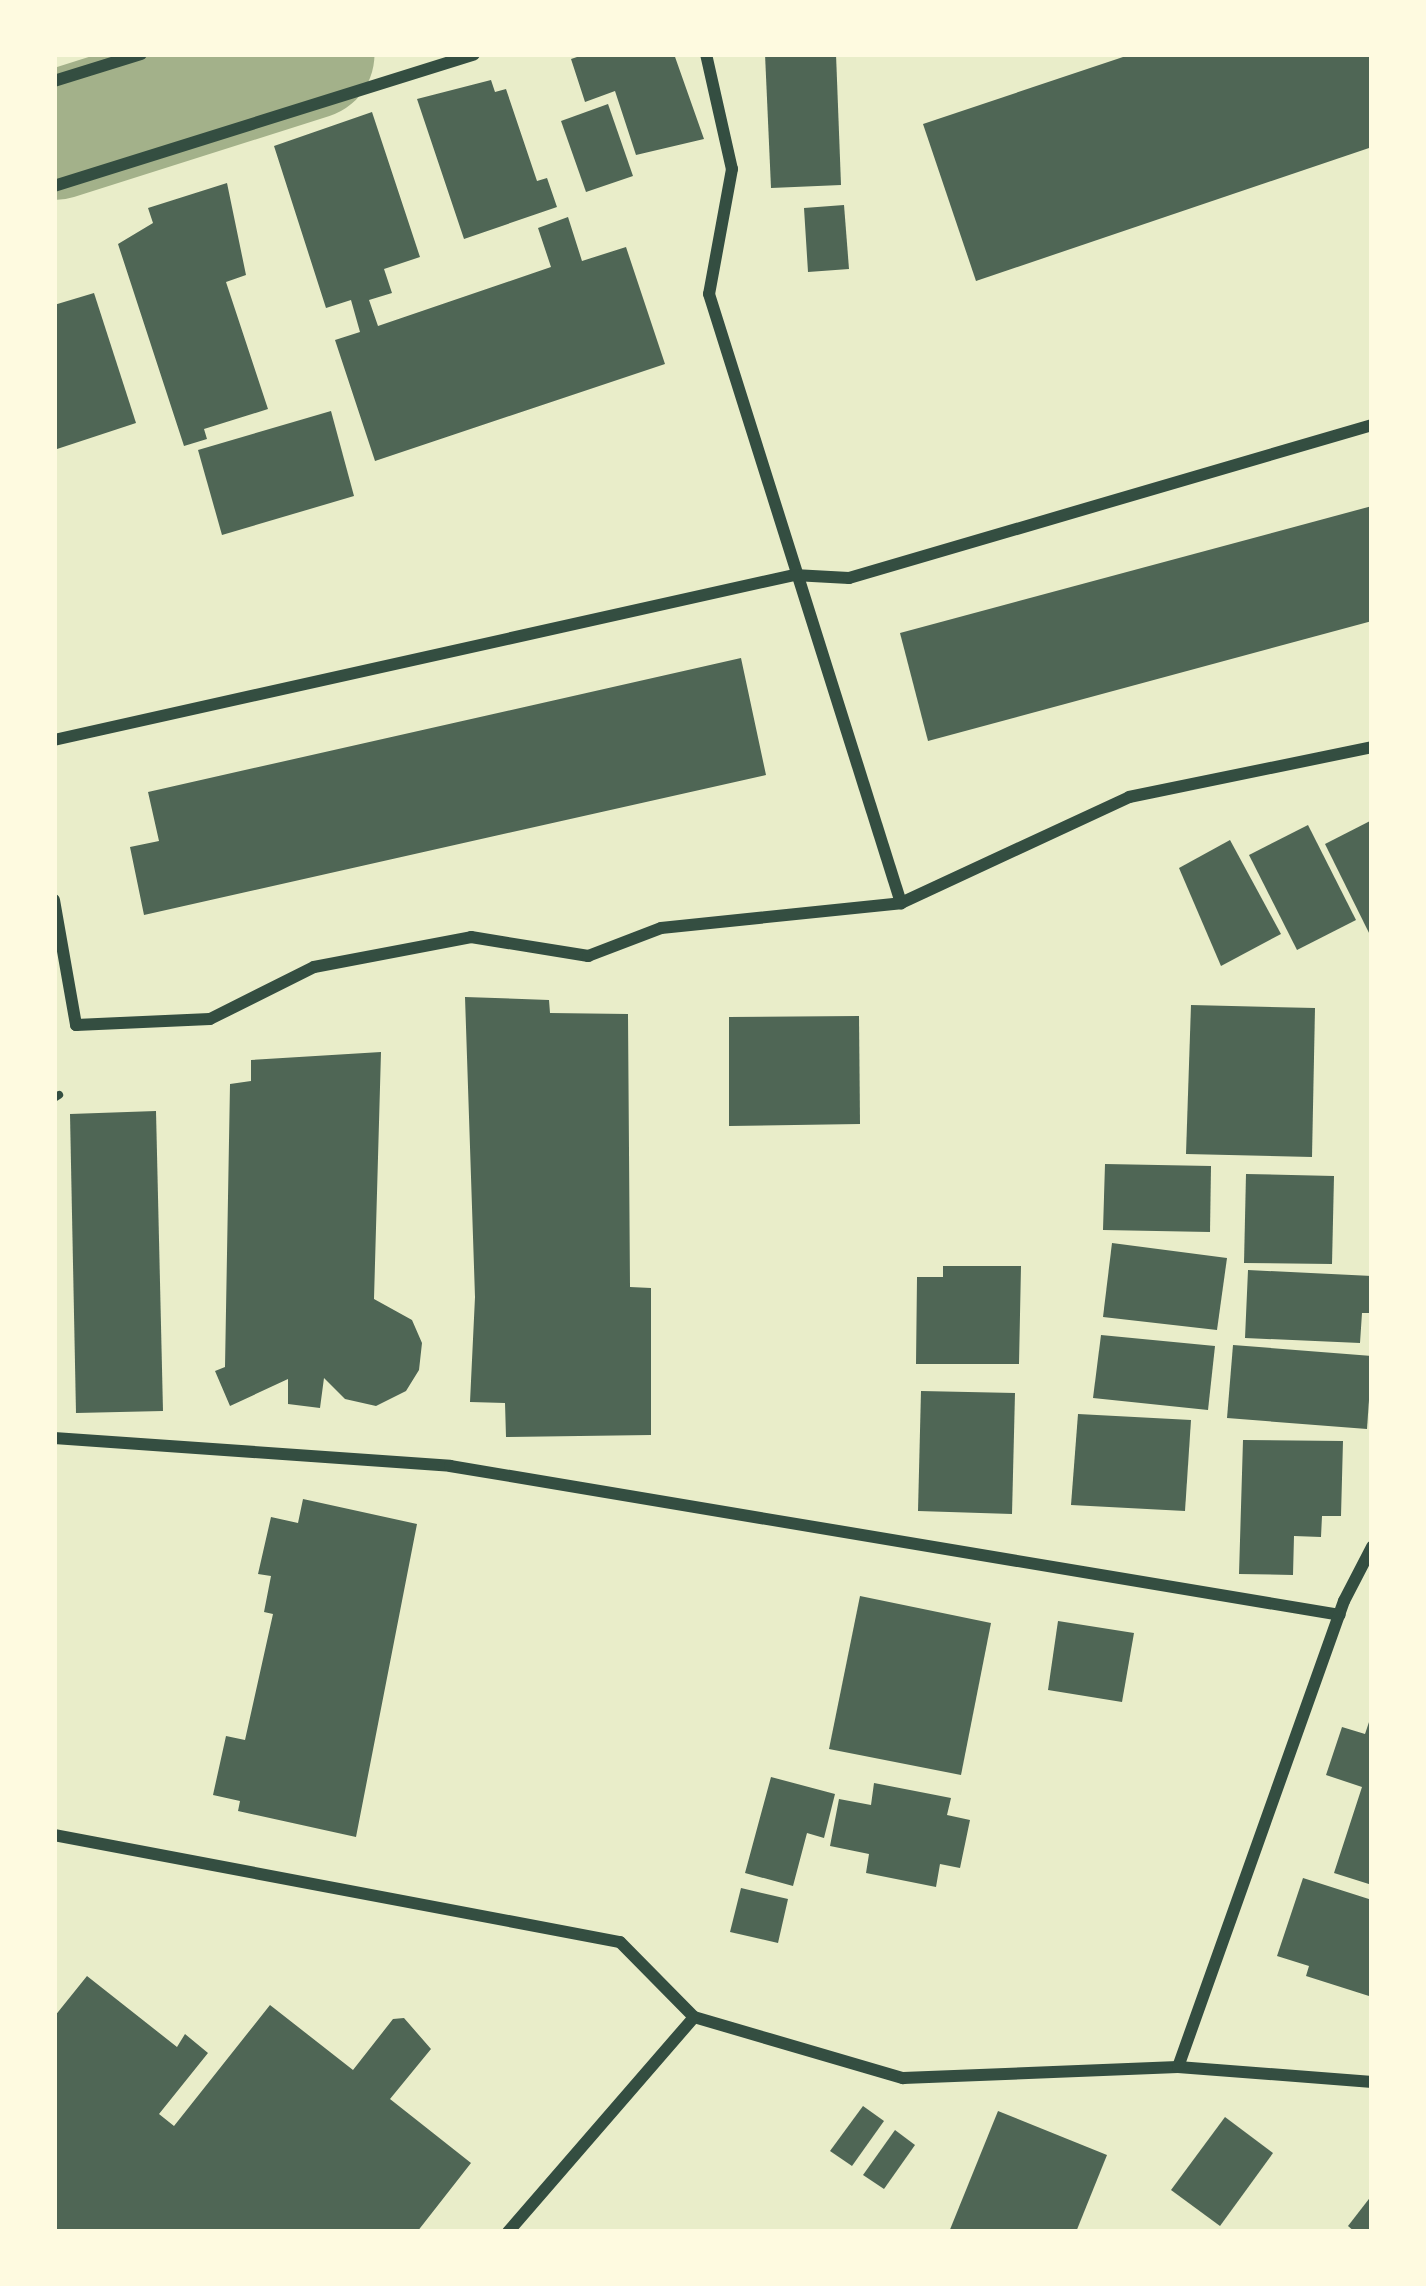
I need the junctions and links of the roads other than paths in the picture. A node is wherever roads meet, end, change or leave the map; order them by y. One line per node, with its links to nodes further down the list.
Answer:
1 (140, 54): 4 (street)
2 (474, 54): 5 (street)
3 (706, 54): 7 (street)
4 (54, 81)
5 (54, 186)
6 (1372, 425): 7 (street)
7 (794, 575): 8 (street); 11 (street)
8 (54, 740)
9 (1372, 747): 11 (street)
10 (54, 900): 11 (street)
11 (901, 902)
12 (54, 1438): 14 (street)
13 (1372, 1547): 14 (street)
14 (1340, 1615): 17 (street)
15 (54, 1835): 16 (street)
16 (694, 2017): 17 (street); 19 (street)
17 (1178, 2067): 18 (street)
18 (1372, 2082)
19 (508, 2232)

